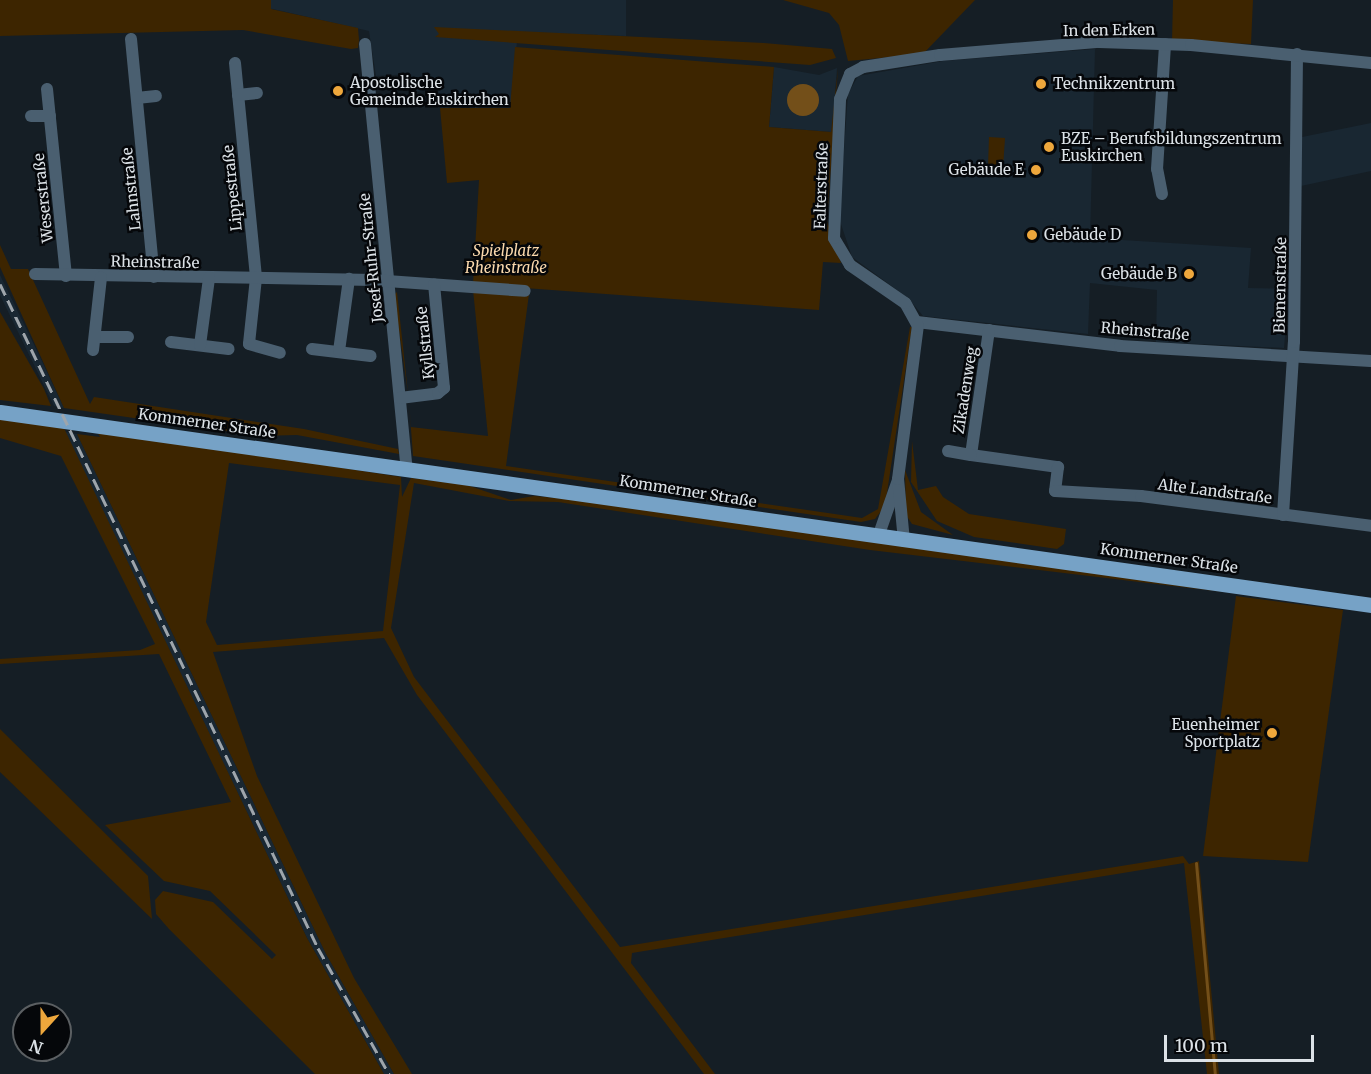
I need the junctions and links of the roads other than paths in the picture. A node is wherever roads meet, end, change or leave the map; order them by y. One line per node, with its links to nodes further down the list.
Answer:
1 (131, 39): 12 (street, Lahnstraße)
2 (365, 44): 23 (street, Josef-Ruhr-Straße)
3 (1165, 44): 4 (street, In den Erken); 7 (street, In den Erken); 15 (street)
4 (1297, 54): 6 (street, In den Erken); 38 (street, Bienenstraße)
5 (235, 63): 10 (street, Lippestraße)
6 (1371, 63)
7 (850, 74): 26 (street, Falterstraße)
8 (47, 89): 14 (street, Weserstraße)
9 (257, 93): 10 (street)
10 (238, 95): 21 (street, Lippestraße)
11 (156, 96): 12 (street)
12 (137, 98): 19 (street, Lahnstraße)
13 (31, 116): 14 (street)
14 (50, 116): 17 (street, Weserstraße)
15 (1162, 194)
16 (35, 274): 17 (street, Rheinstraße)
17 (66, 276): 18 (street, Rheinstraße)
18 (101, 277): 19 (street, Rheinstraße); 28 (street, Rheinstraße)
19 (154, 277): 20 (street, Rheinstraße)
20 (209, 278): 21 (street, Rheinstraße); 31 (street, Rheinstraße)
21 (256, 278): 22 (street, Rheinstraße); 36 (street)
22 (349, 279): 23 (street, Rheinstraße); 35 (street)
23 (388, 281): 24 (street, Rheinstraße); 40 (street, Josef-Ruhr-Straße)
24 (434, 284): 25 (street, Rheinstraße); 40 (street, Kyllstraße)
25 (525, 291)
26 (917, 322): 27 (street, Rheinstraße); 45 (street)
27 (989, 330): 38 (street, Rheinstraße); 43 (street, Zikadenweg)
28 (95, 337): 29 (street); 34 (street, Rheinstraße)
29 (128, 337)
30 (171, 342): 31 (street)
31 (200, 345): 32 (street)
32 (228, 349)
33 (312, 349): 35 (street)
34 (93, 350)
35 (339, 351): 37 (street)
36 (280, 352)
37 (371, 356)
38 (1291, 356): 39 (street, Rheinstraße); 47 (street, Bienenstraße)
39 (1371, 361)
40 (400, 398): 44 (street, Josef-Ruhr-Straße)
41 (0, 412): 44 (main road, Kommerner Straße)
42 (948, 452): 43 (street, Zikadenweg)
43 (971, 455): 46 (street, Zikadenweg)
44 (407, 469): 49 (main road, Kommerner Straße)
45 (898, 479): 49 (street); 50 (street)
46 (1055, 491): 47 (street, Alte Landstraße)
47 (1283, 515): 48 (street, Alte Landstraße)
48 (1371, 526)
49 (878, 537): 50 (main road, Kommerner Straße)
50 (904, 541): 51 (main road, Kommerner Straße)
51 (1371, 605)

